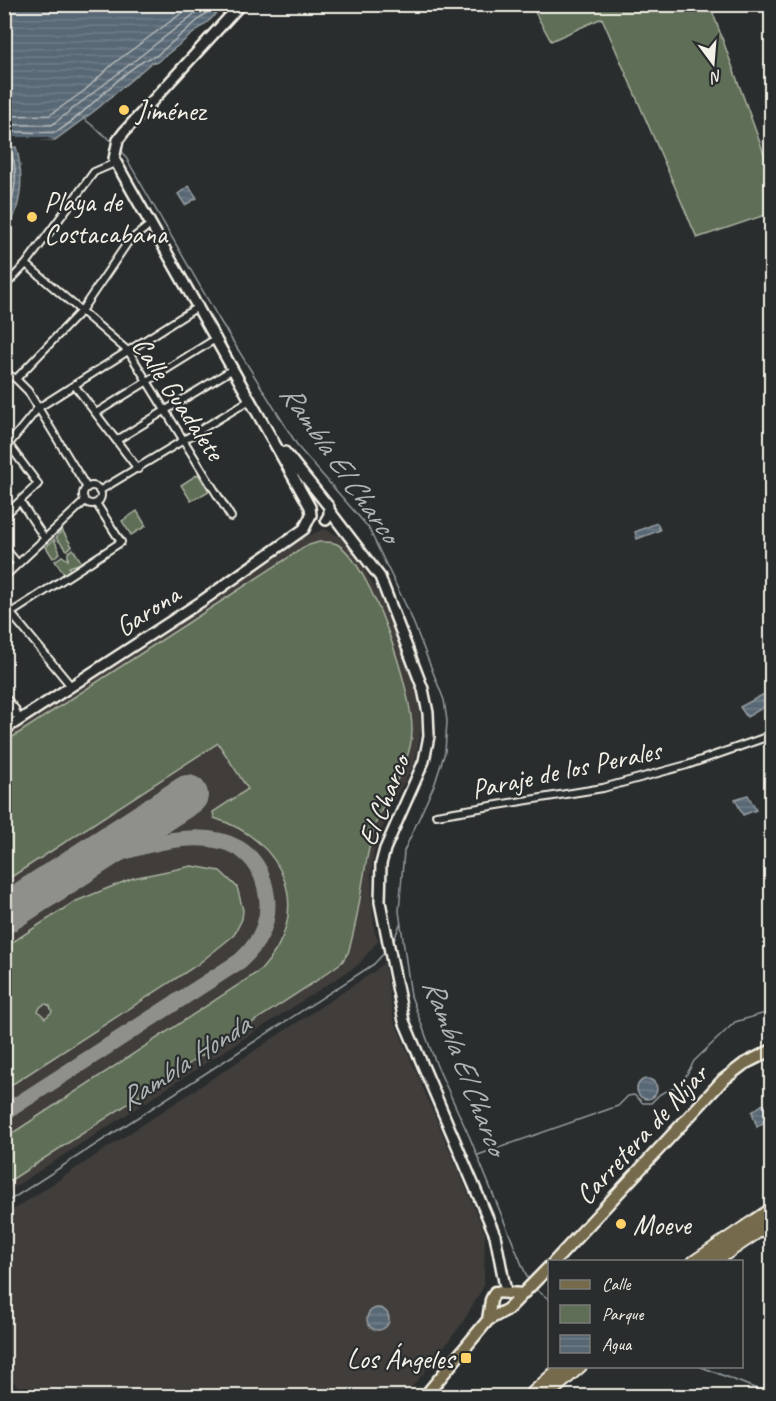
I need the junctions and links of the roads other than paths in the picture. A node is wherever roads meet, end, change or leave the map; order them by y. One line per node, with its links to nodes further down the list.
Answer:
1 (241, 4): 2 (main road)
2 (115, 163): 3 (main road, El Charco); 4 (street)
3 (152, 224): 6 (main road, El Charco); 7 (street)
4 (26, 264): 5 (street); 7 (street, Calle Guadalete)
5 (4, 287)
6 (199, 306): 8 (main road, El Charco); 9 (street)
7 (81, 311): 9 (street, Calle Guadalete); 12 (street)
8 (217, 338): 10 (main road, El Charco); 13 (street)
9 (129, 352): 13 (street, Calle Guadalete); 14 (street)
10 (233, 369): 15 (main road, El Charco); 17 (street)
11 (4, 372): 12 (street)
12 (16, 379): 16 (street)
13 (148, 381): 17 (street, Calle Guadalete); 18 (street)
14 (75, 386): 16 (street); 18 (street)
15 (250, 400): 19 (main road, El Charco); 21 (street)
16 (38, 408): 22 (street); 24 (street)
17 (166, 410): 20 (street); 21 (street, Calle Guadalete)
18 (96, 413): 20 (street)
19 (268, 432): 29 (main road, El Charco); 31 (main road, El Charco)
20 (117, 440): 23 (street)
21 (184, 440): 23 (street); 32 (street, Calle Guadalete)
22 (7, 447): 26 (street)
23 (138, 468): 25 (street)
24 (87, 488): 25 (street); 27 (street)
25 (99, 491): 28 (street)
26 (20, 501): 30 (street); 36 (street)
27 (85, 501): 28 (street); 36 (street)
28 (96, 503): 41 (street)
29 (328, 507): 31 (main road); 33 (main road); 34 (main road, El Charco)
30 (5, 513)
31 (311, 513): 33 (main road); 35 (main road)
32 (231, 517)
33 (325, 521): 34 (main road); 35 (main road, Garona)
34 (343, 525): 56 (main road, El Charco)
35 (297, 536): 42 (main road, Garona)
36 (45, 538): 38 (street)
37 (4, 546): 38 (street)
38 (18, 564): 39 (street)
39 (4, 577)
40 (4, 605): 41 (street)
41 (11, 613): 42 (street)
42 (72, 686): 44 (main road, Garona)
43 (4, 696): 44 (street)
44 (18, 716): 45 (street); 46 (main road, Garona)
45 (4, 720)
46 (4, 730)
47 (771, 735): 48 (street, Paraje de los Perales)
48 (436, 815)
49 (771, 1050): 52 (main road, Carretera de Níjar)
50 (771, 1209): 53 (highway)
51 (771, 1222): 54 (highway)
52 (556, 1260)
53 (697, 1260)
54 (716, 1260)
55 (548, 1267): 56 (main road)
56 (505, 1296): 57 (main road); 57 (main road)
57 (495, 1308): 60 (main road)
58 (561, 1368): 61 (highway)
59 (578, 1368): 62 (highway)
60 (425, 1396)
61 (530, 1396)
62 (546, 1396)

